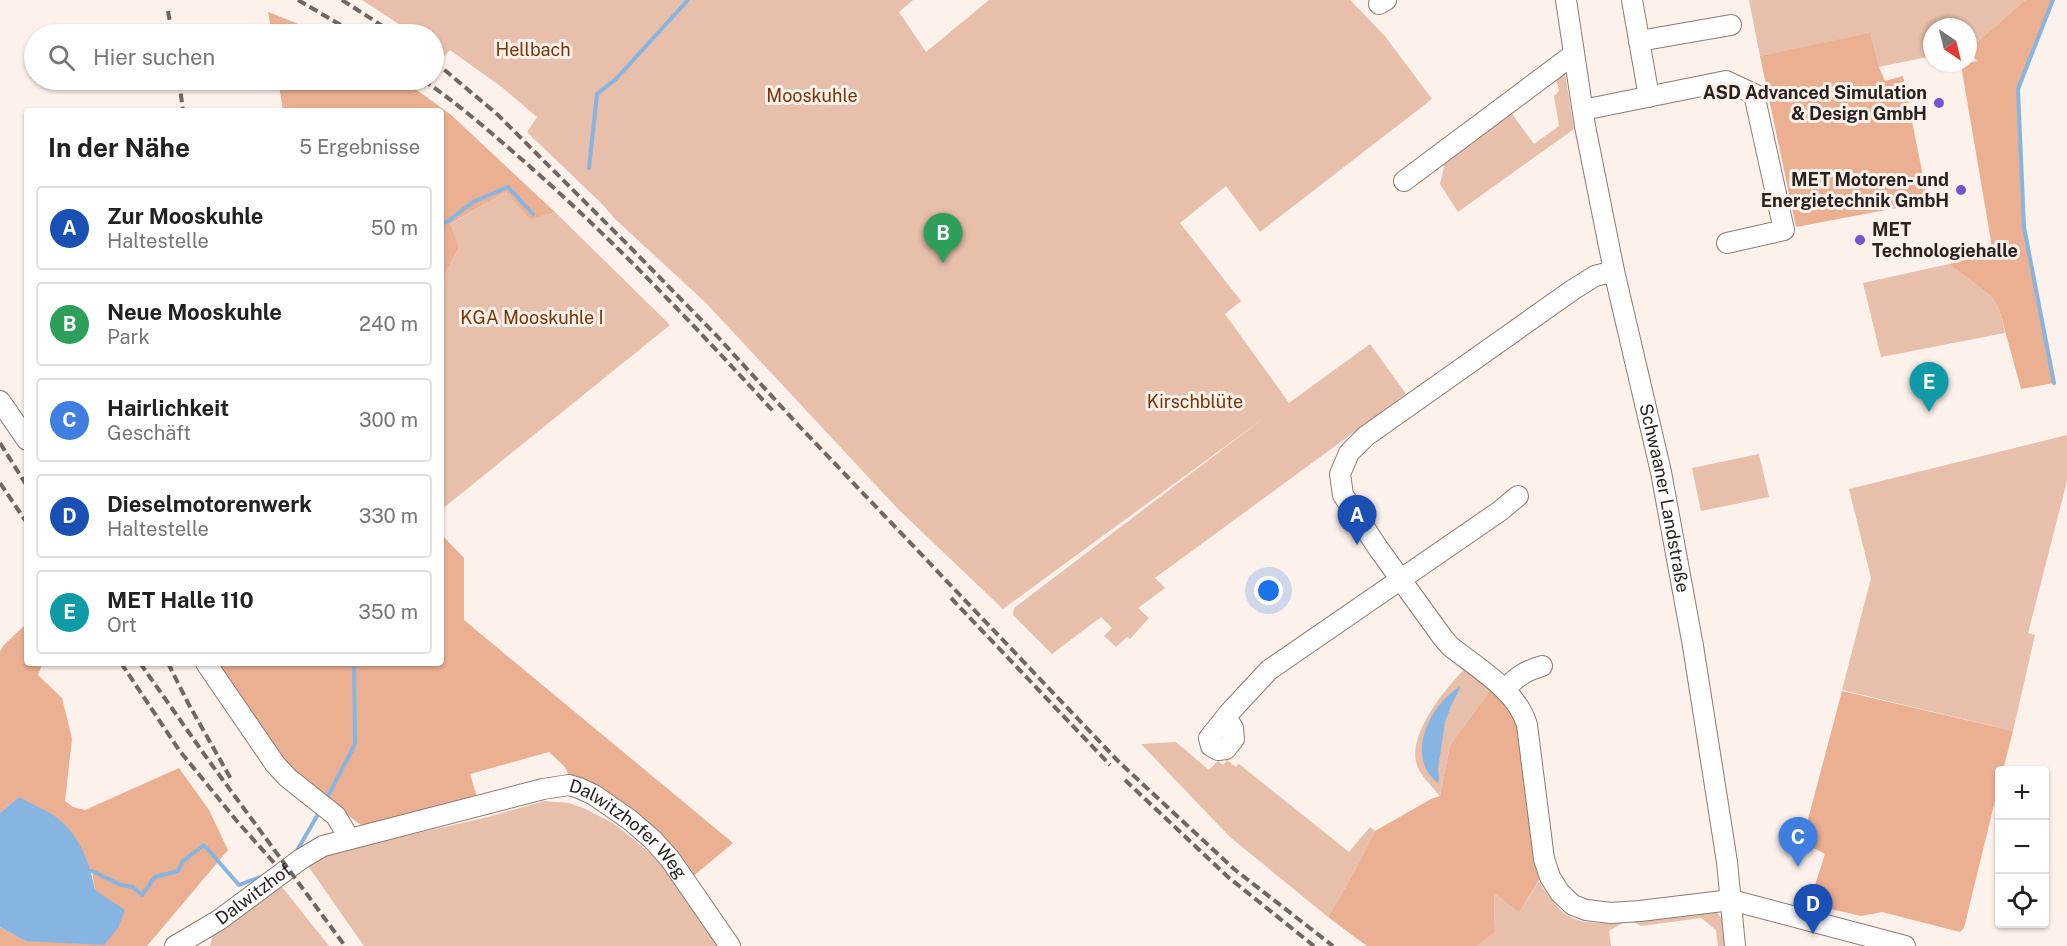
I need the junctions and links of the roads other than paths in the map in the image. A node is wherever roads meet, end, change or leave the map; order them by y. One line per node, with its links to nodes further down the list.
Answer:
1 (1566, 0): 5 (street, Schwaaner Landstraße)
2 (1632, 0): 4 (street)
3 (1731, 25): 4 (street)
4 (1639, 41): 6 (street)
5 (1574, 54): 7 (street, Schwaaner Landstraße); 8 (street)
6 (1649, 97): 7 (street); 9 (street)
7 (1583, 110): 10 (street, Schwaaner Landstraße)
8 (1404, 181)
9 (1727, 243)
10 (1614, 271): 14 (street); 21 (street, Schwaaner Landstraße)
11 (0, 401): 12 (street)
12 (24, 436)
13 (1518, 496): 14 (street)
14 (1400, 579): 17 (street); 18 (street)
15 (208, 666): 19 (street)
16 (1542, 666): 17 (street)
17 (1505, 690): 21 (street)
18 (1226, 717)
19 (349, 838): 20 (street, Dalwitzhofer Weg); 23 (street, Dalwitzhofer Weg)
20 (301, 859): 22 (street, Dalwitzhof)
21 (1731, 900): 24 (street, Schwaaner Landstraße); 25 (street)
22 (186, 943)
23 (730, 946)
24 (1735, 946)
25 (1905, 946)

